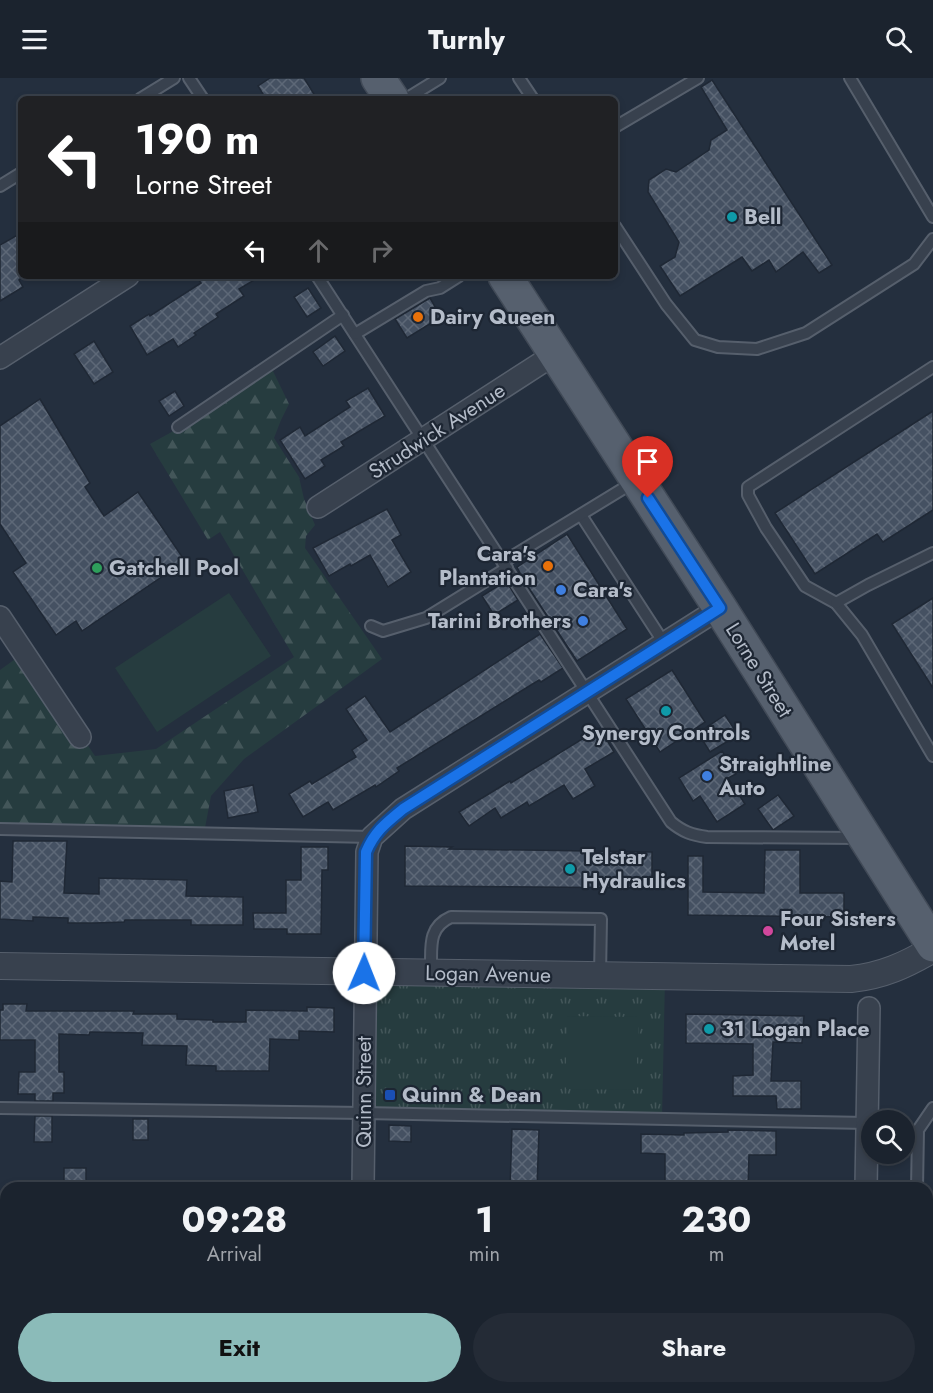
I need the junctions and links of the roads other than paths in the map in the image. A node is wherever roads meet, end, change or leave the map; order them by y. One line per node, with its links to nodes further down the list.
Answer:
1 (174, 78): 8 (lane)
2 (189, 78): 9 (lane)
3 (378, 78): 10 (main road)
4 (440, 78): 11 (lane)
5 (519, 78): 12 (lane)
6 (698, 78): 13 (lane)
7 (850, 78): 16 (lane)
8 (145, 96)
9 (201, 96)
10 (390, 96)
11 (411, 96)
12 (531, 96)
13 (618, 125)
14 (18, 175): 15 (lane)
15 (0, 186)
16 (933, 217)
17 (618, 231): 18 (lane)
18 (933, 239)
19 (123, 279): 26 (street)
20 (319, 279): 23 (lane)
21 (454, 279): 24 (lane)
22 (507, 279): 25 (main road, Lorne Street)
23 (343, 315): 24 (lane); 28 (lane)
24 (355, 334): 29 (lane)
25 (555, 354): 29 (street, Strudwick Avenue); 30 (main road, Lorne Street)
26 (0, 358)
27 (933, 368): 35 (lane)
28 (178, 427)
29 (424, 440): 31 (street, Strudwick Avenue); 34 (lane)
30 (637, 480): 32 (lane); 36 (main road, Lorne Street)
31 (318, 507)
32 (582, 515): 34 (lane); 39 (lane)
33 (933, 553): 35 (lane)
34 (505, 565): 38 (lane); 40 (lane)
35 (836, 603): 42 (lane)
36 (720, 608): 39 (street); 45 (main road, Lorne Street)
37 (0, 617): 41 (street)
38 (371, 626)
39 (664, 643): 40 (street)
40 (587, 692): 44 (street); 45 (lane)
41 (80, 737)
42 (933, 756)
43 (0, 829): 44 (lane)
44 (372, 837): 48 (street, Quinn Street)
45 (865, 838): 46 (main road, Lorne Street)
46 (933, 947): 50 (street, Logan Avenue)
47 (0, 966): 48 (street, Logan Avenue)
48 (364, 973): 49 (street, Logan Avenue); 55 (street, Quinn Street)
49 (431, 974): 50 (street, Logan Avenue); 50 (lane)
50 (600, 976)
51 (868, 1008): 54 (street)
52 (0, 1108): 55 (lane)
53 (933, 1108): 60 (lane)
54 (867, 1110)
55 (364, 1113): 56 (lane); 58 (street, Quinn Street)
56 (861, 1123)
57 (866, 1164): 59 (street)
58 (363, 1182)
59 (866, 1182)
60 (917, 1182)

